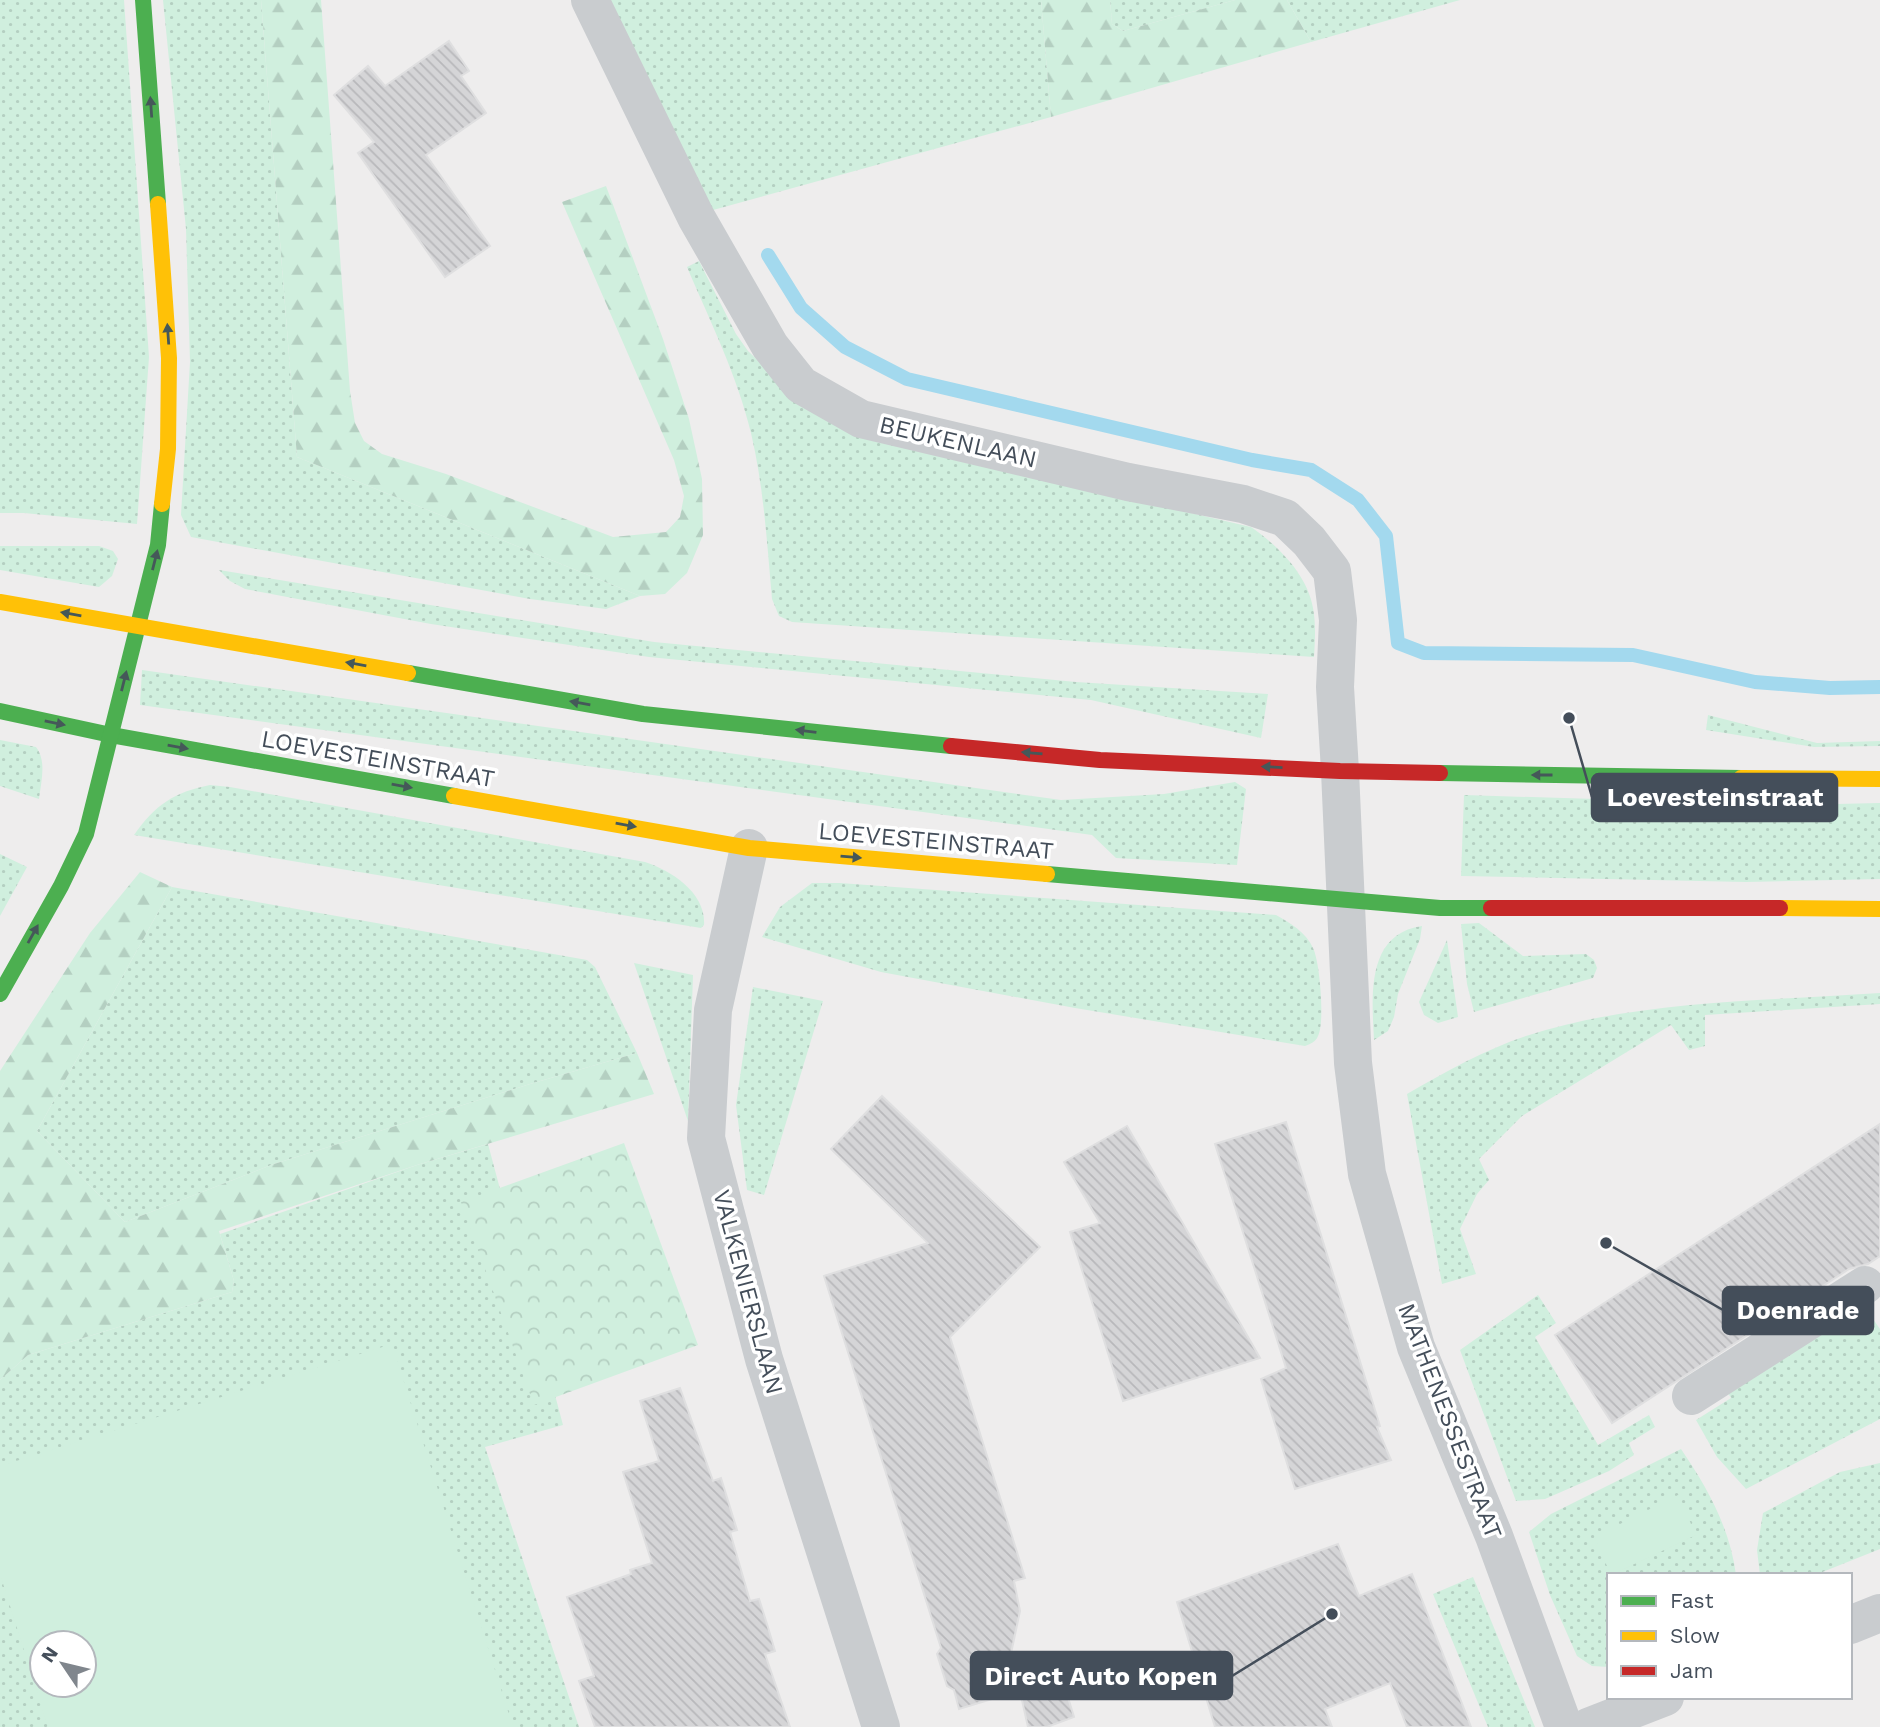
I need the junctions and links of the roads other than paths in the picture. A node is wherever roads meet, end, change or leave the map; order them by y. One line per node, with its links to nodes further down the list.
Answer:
1 (143, 0): 4 (street, one-way to 1)
2 (590, 0): 7 (street, BEUKENLAAN)
3 (0, 602): 4 (street, one-way to 3)
4 (138, 626): 6 (street, one-way to 4); 7 (street, one-way to 4)
5 (0, 711): 6 (street, LOEVESTEINSTRAAT, one-way to 6)
6 (111, 735): 9 (street, LOEVESTEINSTRAAT, one-way to 9); 12 (street, one-way to 6)
7 (1340, 771): 8 (street, one-way to 7); 10 (street, BEUKENLAAN)
8 (1880, 779)
9 (749, 848): 10 (street, LOEVESTEINSTRAAT, one-way to 10); 18 (street, VALKENIERSLAAN)
10 (1346, 900): 11 (street, LOEVESTEINSTRAAT); 19 (street, MATHENESSESTRAAT)
11 (1880, 909)
12 (0, 994)
13 (1875, 1289): 14 (street)
14 (1691, 1396)
15 (1880, 1613): 16 (street)
16 (1852, 1624)
17 (1660, 1699): 20 (street)
18 (881, 1727)
19 (1564, 1727)
20 (1588, 1727)

